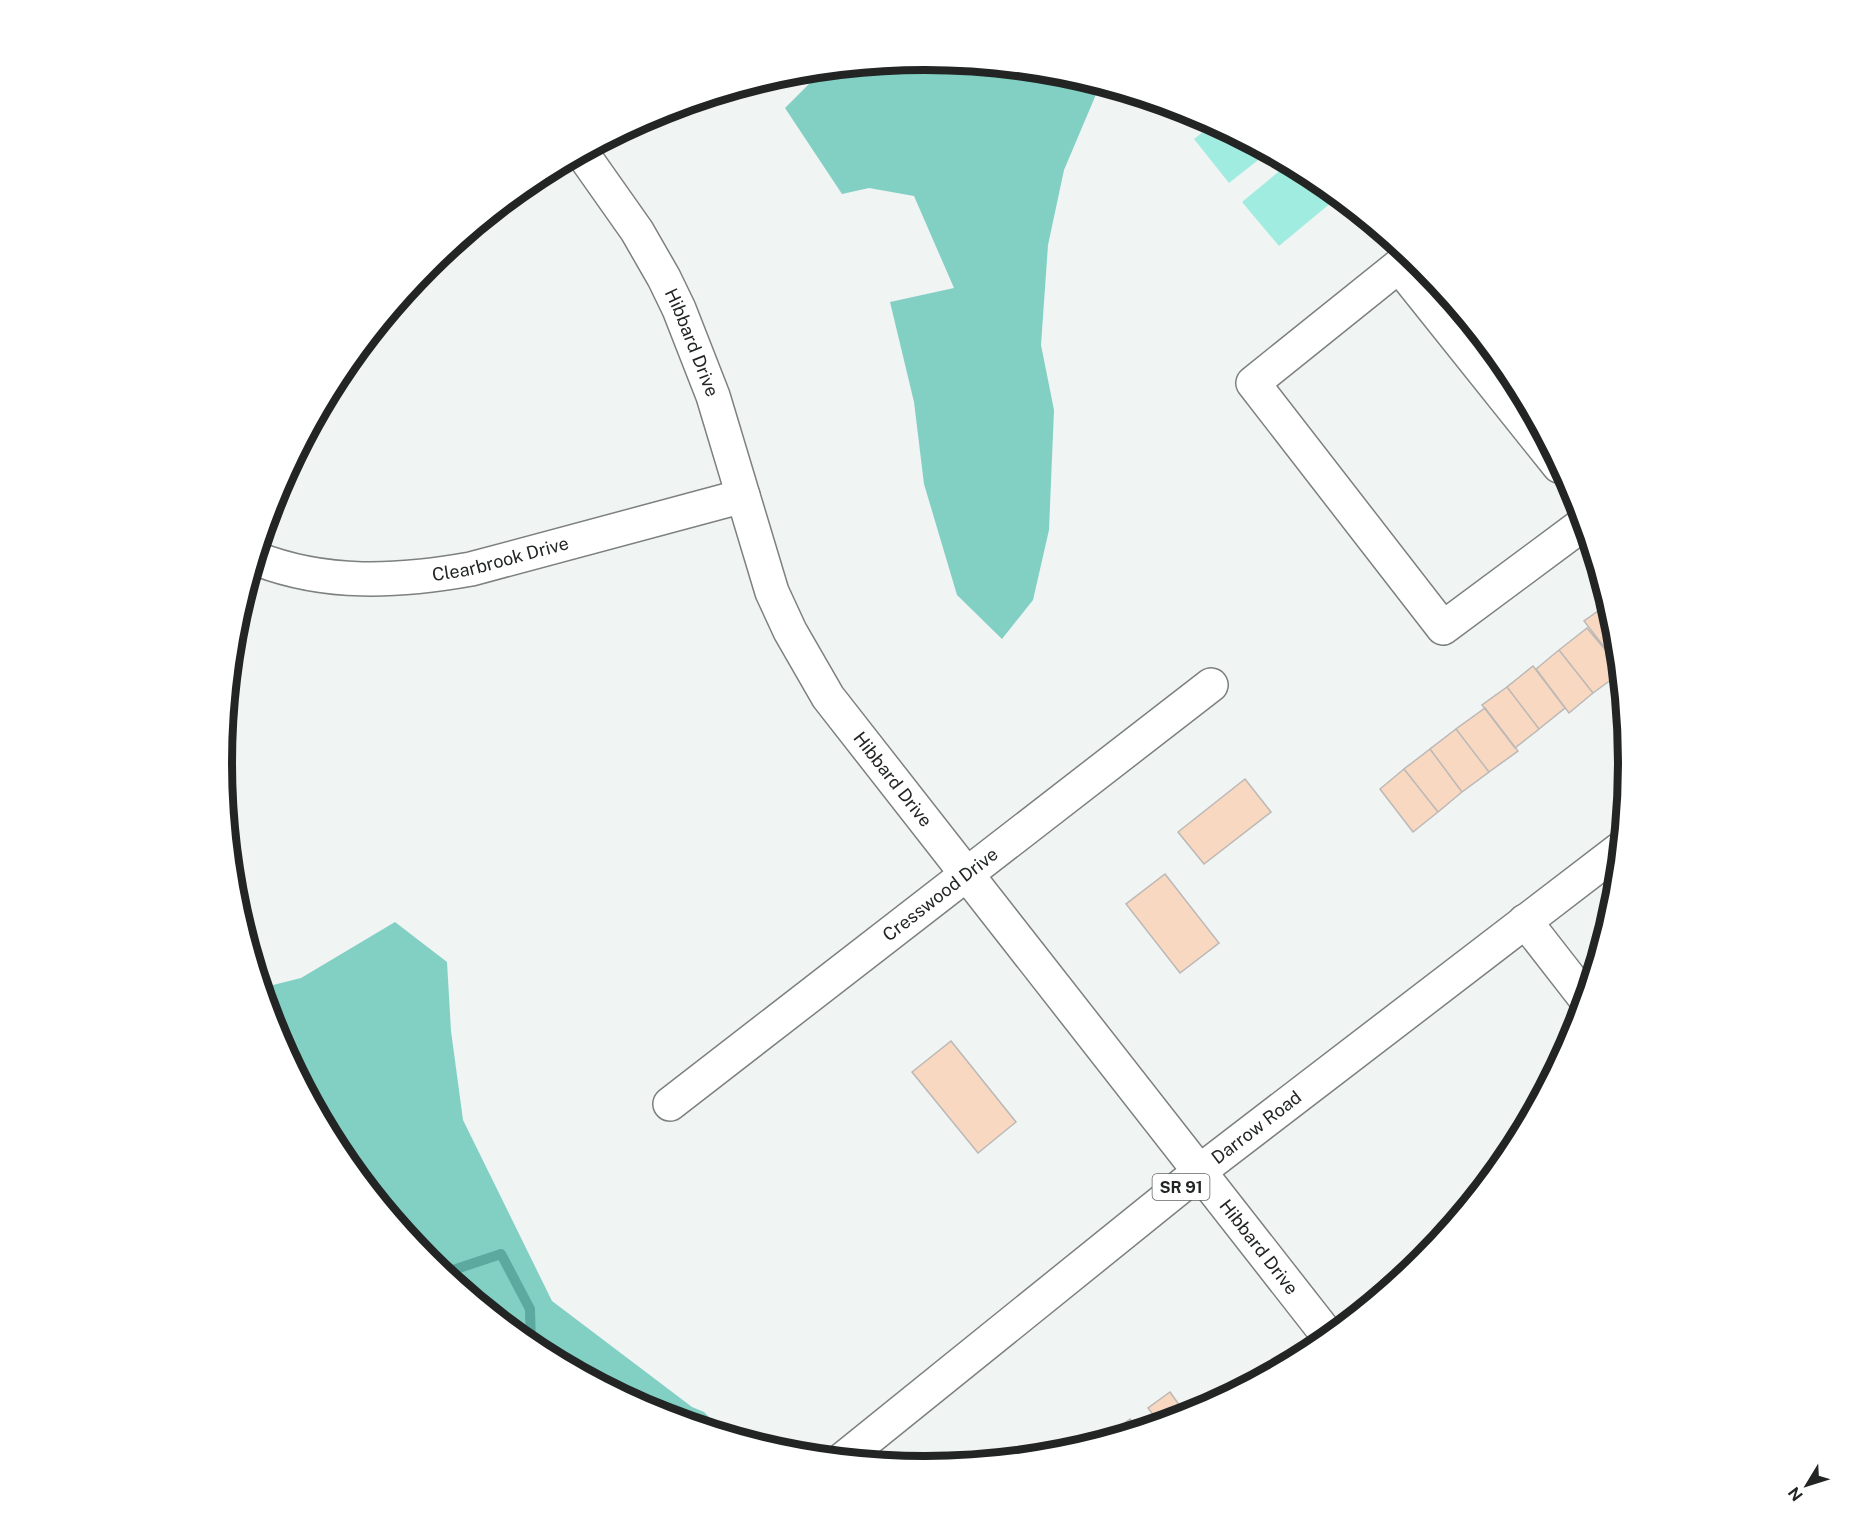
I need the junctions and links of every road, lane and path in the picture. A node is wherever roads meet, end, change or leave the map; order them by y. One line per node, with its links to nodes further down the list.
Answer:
1 (586, 159): 5 (street, Hibbard Drive)
2 (1403, 262): 6 (street)
3 (1412, 270): 4 (street)
4 (1532, 429)
5 (743, 496): 7 (street, Clearbrook Drive); 10 (street, Hibbard Drive)
6 (1576, 529)
7 (262, 561)
8 (1211, 685): 10 (street, Cresswood Drive)
9 (1612, 855): 11 (street, Darrow Road / SR 91)
10 (965, 874): 13 (street, Cresswood Drive); 14 (street, Hibbard Drive)
11 (1525, 921): 12 (street); 14 (street, Darrow Road / SR 91)
12 (1579, 991)
13 (670, 1104)
14 (1200, 1172): 15 (street, Hibbard Drive); 16 (street, Darrow Road / SR 91)
15 (1323, 1330)
16 (851, 1453)

